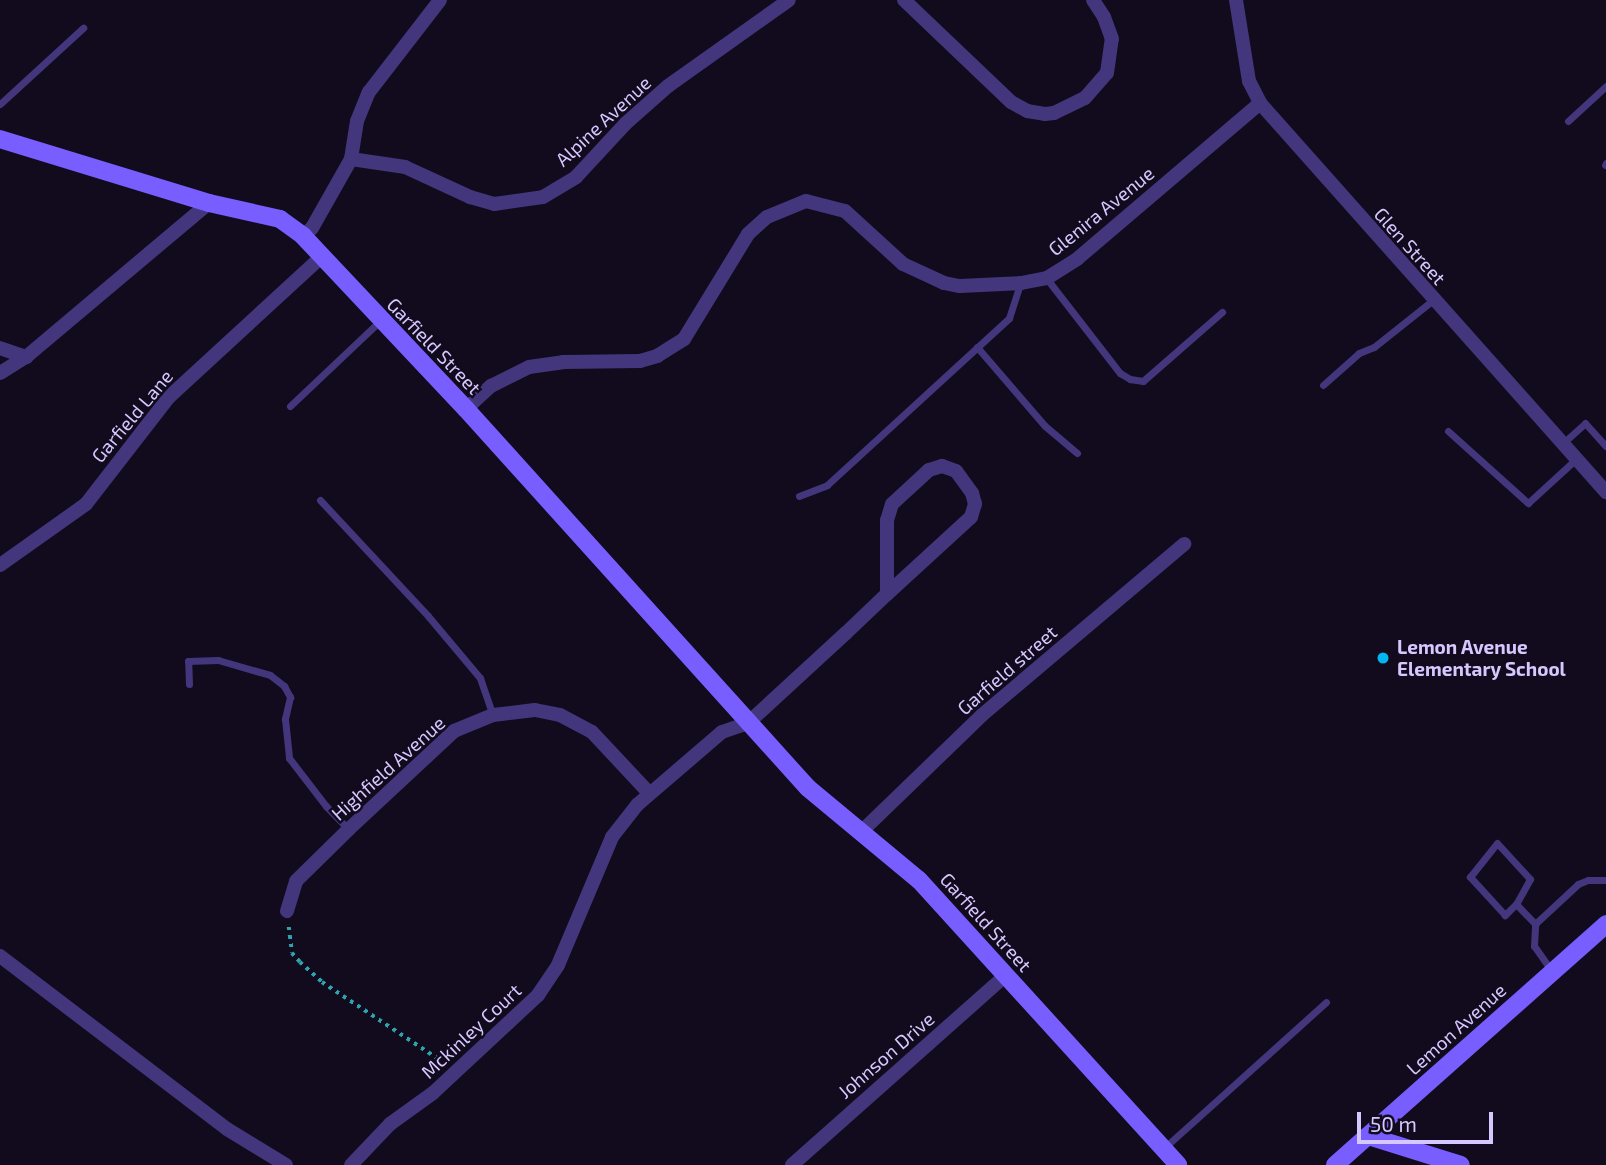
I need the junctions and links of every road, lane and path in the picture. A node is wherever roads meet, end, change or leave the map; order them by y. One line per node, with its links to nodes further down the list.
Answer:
1 (440, 0): 12 (street)
2 (789, 0): 12 (street, Alpine Avenue)
3 (904, 0): 4 (street)
4 (1093, 0)
5 (1236, 0): 8 (street, Glen Street)
6 (83, 28): 9 (lane)
7 (1606, 86): 10 (lane)
8 (1260, 103): 16 (street, Glenira Avenue); 18 (street, Glen Street)
9 (0, 104)
10 (1568, 121)
11 (0, 139): 13 (street, Garfield Street)
12 (351, 159): 14 (street)
13 (209, 203): 14 (street, Garfield Street); 23 (street)
14 (303, 236): 15 (street, Garfield Street)
15 (321, 257): 20 (street, Garfield Street); 37 (street, Garfield Lane)
16 (1047, 278): 17 (street, Glenira Avenue); 19 (lane)
17 (1021, 283): 22 (lane); 27 (street, Glenira Avenue)
18 (1433, 300): 25 (lane); 29 (street, Glen Street)
19 (1222, 312)
20 (381, 321): 26 (lane); 27 (street, Garfield Street)
21 (0, 348): 23 (street)
22 (977, 348): 31 (lane); 34 (lane)
23 (26, 357): 24 (street)
24 (0, 373)
25 (1323, 385)
26 (290, 406)
27 (466, 409): 41 (street, Garfield Street)
28 (1448, 431): 32 (lane)
29 (1562, 444): 30 (lane); 32 (street, Glen Street)
30 (1606, 446)
31 (1077, 453)
32 (1576, 459): 33 (street, Glen Street)
33 (1605, 490)
34 (799, 496)
35 (320, 500): 40 (lane)
36 (1184, 544): 44 (street, Garfield street)
37 (0, 565)
38 (887, 594): 38 (street); 41 (street)
39 (189, 684): 43 (lane)
40 (493, 715): 42 (street, Highfield Avenue); 43 (street, Highfield Avenue)
41 (748, 723): 42 (street); 44 (street, Garfield Street)
42 (649, 793): 58 (street, Mckinley Court)
43 (349, 829): 47 (street, Highfield Avenue)
44 (861, 832): 52 (street, Garfield Street)
45 (1606, 880): 48 (lane)
46 (1516, 904): 46 (lane); 48 (lane)
47 (287, 911): 54 (path)
48 (1535, 924): 51 (lane)
49 (1606, 924): 51 (street, Lemon Avenue)
50 (0, 956): 57 (street)
51 (1552, 971): 55 (street, Lemon Avenue)
52 (1006, 975): 56 (street, Garfield Street); 59 (street, Johnson Drive)
53 (1326, 1002): 56 (lane)
54 (440, 1060)
55 (1368, 1136): 61 (street, Lemon Avenue); 62 (street)
56 (1164, 1149): 60 (street, Garfield Street)
57 (286, 1165)
58 (351, 1165)
59 (792, 1165)
60 (1178, 1165)
61 (1335, 1165)
62 (1458, 1165)

